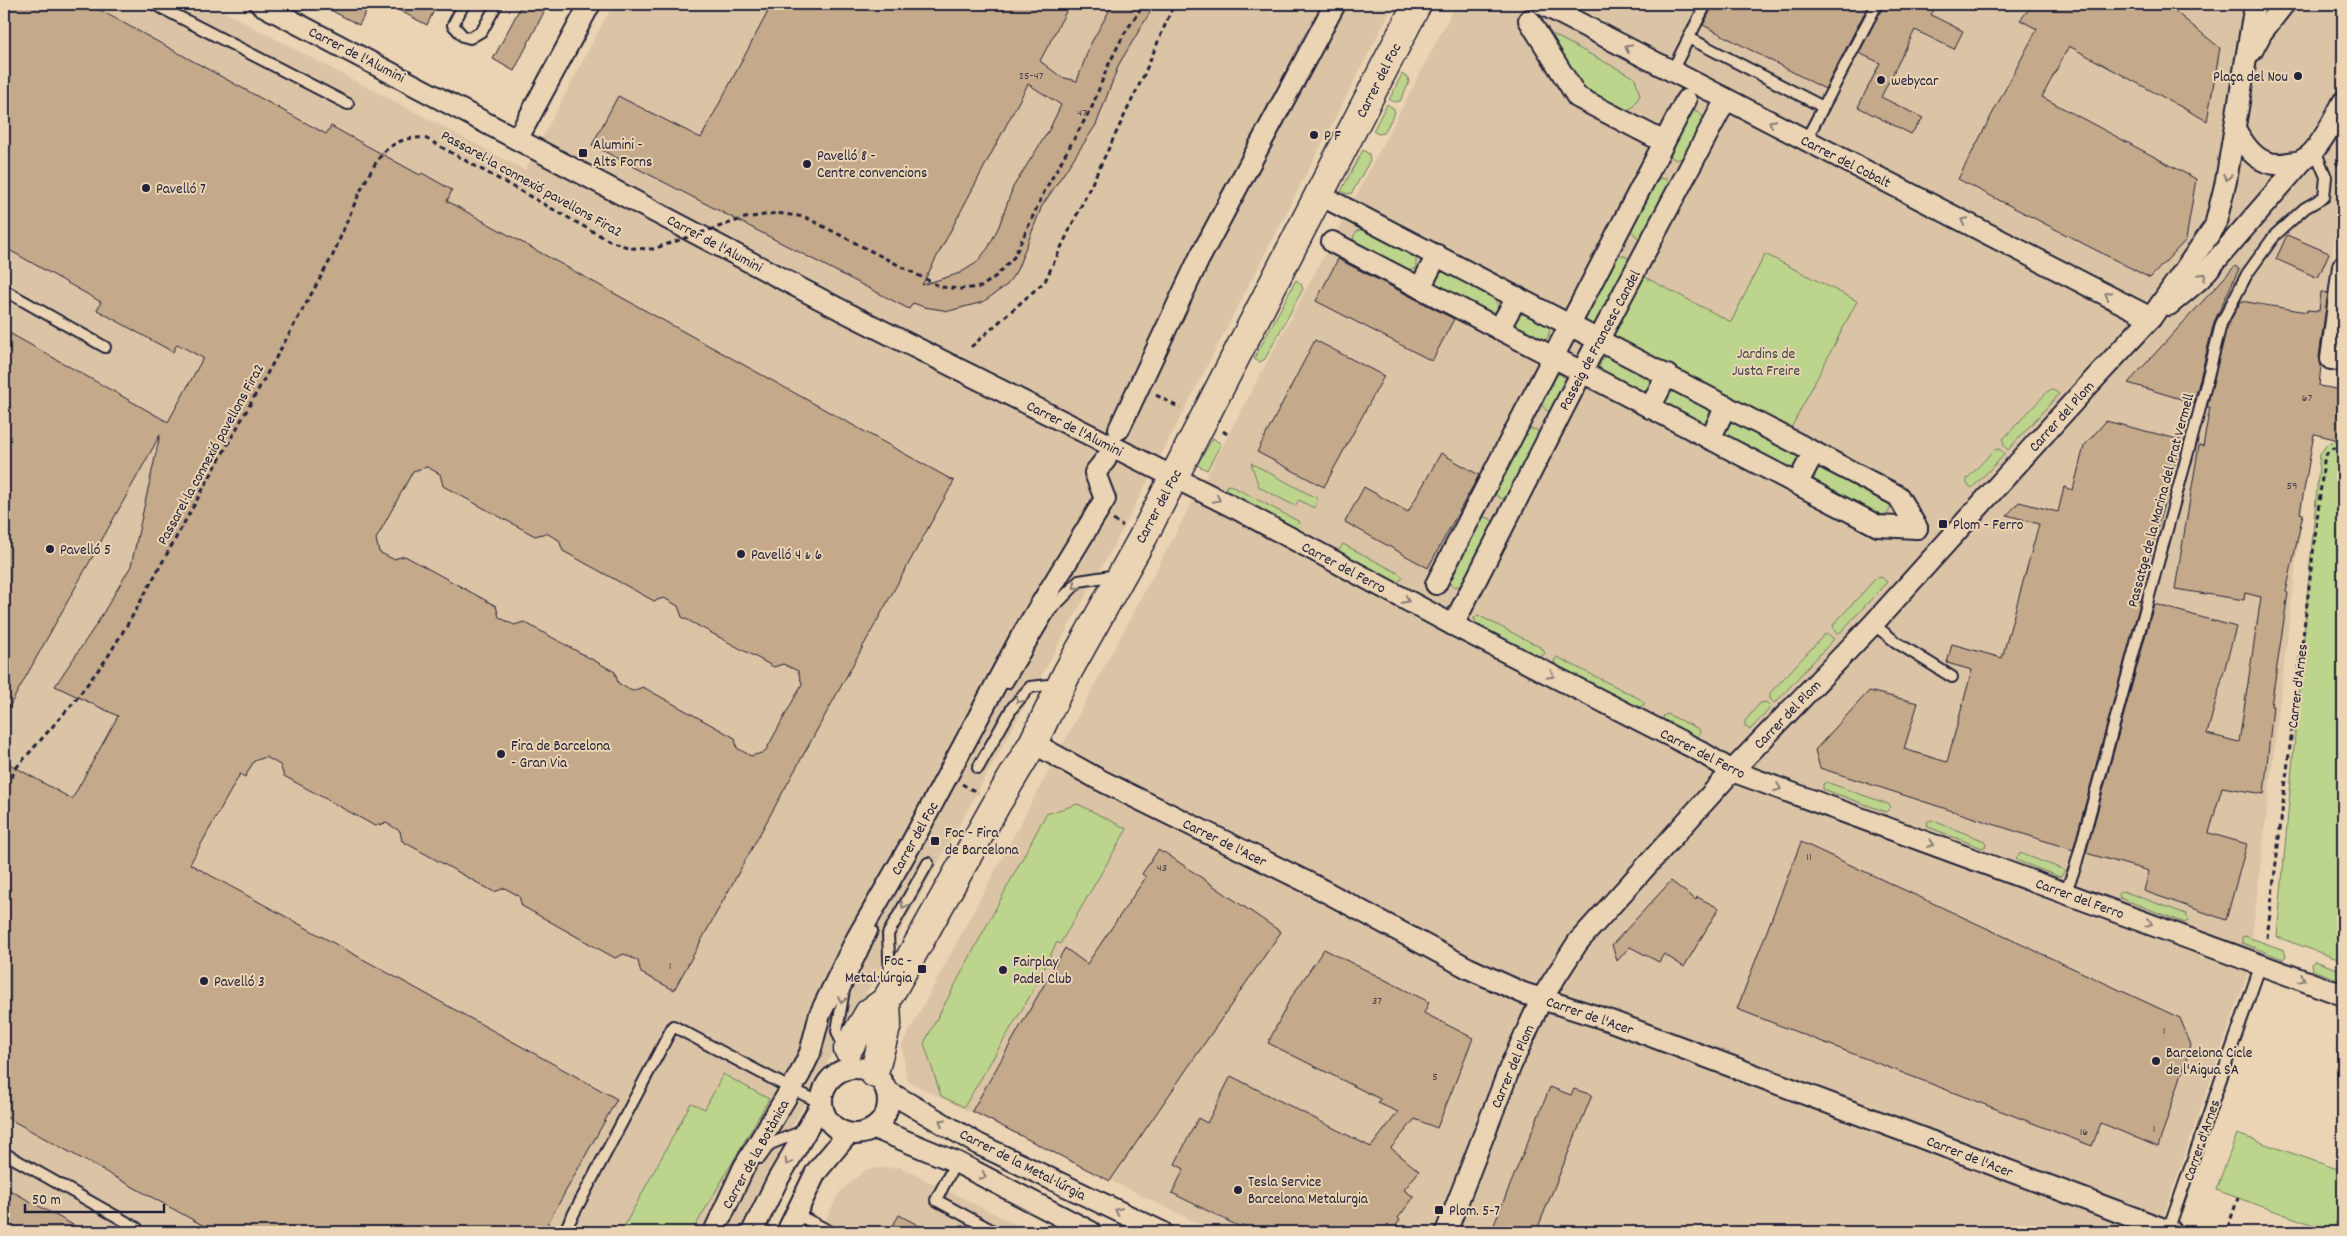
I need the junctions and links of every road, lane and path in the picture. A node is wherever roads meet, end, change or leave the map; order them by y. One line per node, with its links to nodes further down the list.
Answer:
1 (154, 4): 22 (lane)
2 (260, 4): 25 (street, Carrer de l'Alumini)
3 (464, 4): 4 (lane)
4 (496, 4)
5 (590, 4): 25 (street)
6 (1144, 4): 78 (path, Passarel·la connexió pavellons Fira2, bridge)
7 (1174, 4): 47 (path)
8 (1335, 4): 58 (street)
9 (1418, 4): 31 (street, Carrer del Foc)
10 (1542, 4): 18 (street, Carrer del Cobalt, one-way to 10)
11 (1706, 4): 16 (lane)
12 (1876, 4): 23 (lane)
13 (2255, 4): 17 (street)
14 (2284, 4): 17 (street)
15 (1529, 20): 27 (street)
16 (1689, 38): 18 (lane); 23 (lane)
17 (2244, 66): 24 (street)
18 (1672, 71): 19 (street, Carrer del Cobalt)
19 (1726, 99): 26 (street, Carrer del Cobalt, one-way to 19); 30 (street, Passeig de Francesc Candel)
20 (1686, 100): 27 (street)
21 (2343, 102): 28 (street)
22 (348, 104)
23 (1822, 108): 26 (lane)
24 (2235, 129): 28 (street); 42 (street, one-way to 42)
25 (518, 138): 65 (street, Carrer de l'Alumini)
26 (1806, 140): 42 (street, Carrer del Cobalt, one-way to 26)
27 (1664, 142): 29 (street)
28 (2309, 154): 42 (street, one-way to 28); 80 (lane, Passatge de la Marina del Prat Vermell)
29 (1654, 161): 30 (street); 34 (street)
30 (1685, 176): 36 (street, Passeig de Francesc Candel)
31 (1320, 195): 37 (street); 65 (street, Carrer del Foc)
32 (2343, 207): 33 (path)
33 (2343, 225)
34 (1614, 239): 36 (street, Passeig de Francesc Candel); 43 (street)
35 (1332, 242): 39 (street)
36 (1644, 254): 45 (street, Passeig de Francesc Candel)
37 (1437, 255): 39 (street); 41 (street)
38 (2343, 266): 49 (street)
39 (1420, 288): 44 (street)
40 (4, 290): 46 (lane)
41 (1517, 297): 43 (street); 44 (street)
42 (2151, 318): 71 (street, Carrer del Plom)
43 (1570, 324): 45 (street); 48 (street)
44 (1498, 329): 48 (street)
45 (1599, 339): 50 (street, Passeig de Francesc Candel); 51 (street)
46 (105, 347)
47 (971, 347)
48 (1553, 357): 50 (street); 56 (street)
49 (2337, 360)
50 (1582, 372): 55 (street); 57 (street, Passeig de Francesc Candel)
51 (1667, 375): 53 (street); 55 (street)
52 (1149, 392): 54 (path)
53 (1726, 406): 61 (street); 63 (street)
54 (1180, 408)
55 (1650, 408): 61 (street)
56 (1526, 410): 57 (street, Passeig de Francesc Candel); 67 (street)
57 (1554, 426): 68 (street, Passeig de Francesc Candel)
58 (1120, 427)
59 (1220, 430): 60 (path)
60 (1230, 436)
61 (1710, 438): 66 (street)
62 (2343, 449): 81 (path, Carrer d'Arnes)
63 (1814, 452): 66 (street); 66 (street)
64 (1100, 466): 88 (street, Carrer del Foc)
65 (1173, 478): 69 (street, Carrer del Foc); 72 (street, Carrer del Ferro, one-way to 72)
66 (1797, 484)
67 (1478, 502): 68 (street); 70 (street)
68 (1509, 515): 72 (street, Passeig de Francesc Candel)
69 (1122, 575): 74 (street, Carrer del Foc); 86 (lane, one-way to 86)
70 (1436, 584)
71 (1873, 624): 73 (lane); 77 (street, Carrer del Plom)
72 (1453, 626): 77 (street, Carrer del Ferro, one-way to 77)
73 (1952, 677)
74 (1062, 684): 75 (street, Carrer del Foc); 76 (lane, one-way to 76)
75 (1032, 743): 84 (street, Carrer del Foc); 85 (street, Carrer de l'Acer)
76 (978, 768)
77 (1732, 771): 80 (street, Carrer del Ferro, one-way to 80); 85 (street, Carrer del Plom)
78 (4, 794)
79 (928, 863): 84 (lane, one-way to 84)
80 (2065, 893): 82 (street, Carrer del Ferro, one-way to 82)
81 (2267, 938)
82 (2262, 964): 83 (street, Carrer del Ferro, one-way to 83); 99 (lane, Carrer d'Arnes)
83 (2343, 995)
84 (889, 997): 86 (street, Carrer del Foc); 87 (street)
85 (1542, 998): 99 (street, Carrer de l'Acer); 109 (street, Carrer del Plom)
86 (844, 1058): 87 (street); 89 (street)
87 (880, 1082): 90 (street); 108 (street, Carrer de la Metal·lúrgia, one-way to 87)
88 (794, 1083): 89 (lane); 100 (lane); 101 (street, Carrer de la Botànica)
89 (821, 1104): 91 (street); 92 (street)
90 (874, 1128): 92 (street); 94 (street, Carrer de la Metal·lúrgia)
91 (807, 1130): 102 (lane); 103 (street, one-way to 103)
92 (848, 1134): 96 (street)
93 (4, 1153): 98 (lane)
94 (956, 1162): 106 (lane); 107 (street, Carrer de la Metal·lúrgia, one-way to 107)
95 (2238, 1198): 97 (path)
96 (796, 1214): 104 (street); 105 (lane)
97 (2228, 1227)
98 (137, 1228)
99 (2170, 1231)
100 (564, 1232)
101 (714, 1232)
102 (722, 1232)
103 (752, 1232)
104 (787, 1232)
105 (831, 1232)
106 (995, 1232)
107 (1091, 1232)
108 (1162, 1232)
109 (1446, 1232)

